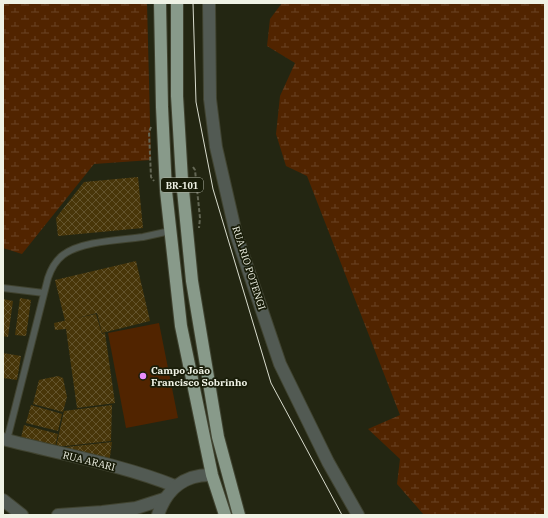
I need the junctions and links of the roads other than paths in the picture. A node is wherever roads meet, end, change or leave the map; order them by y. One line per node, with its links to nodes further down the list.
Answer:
1 (160, 3): 4 (highway, BR-101)
2 (177, 3): 16 (highway, BR-101)
3 (208, 3): 17 (street, RUA RIO POTENGI)
4 (170, 231): 6 (lane); 8 (highway, BR-101)
5 (3, 288): 6 (lane)
6 (44, 293): 7 (lane)
7 (5, 440): 9 (street, RUA ARARI)
8 (212, 475): 9 (street); 15 (highway, BR-101)
9 (175, 486): 10 (street)
10 (164, 499): 13 (street); 14 (street)
11 (3, 500): 12 (street)
12 (22, 515)
13 (58, 515)
14 (158, 515)
15 (225, 515)
16 (239, 515)
17 (358, 515)

